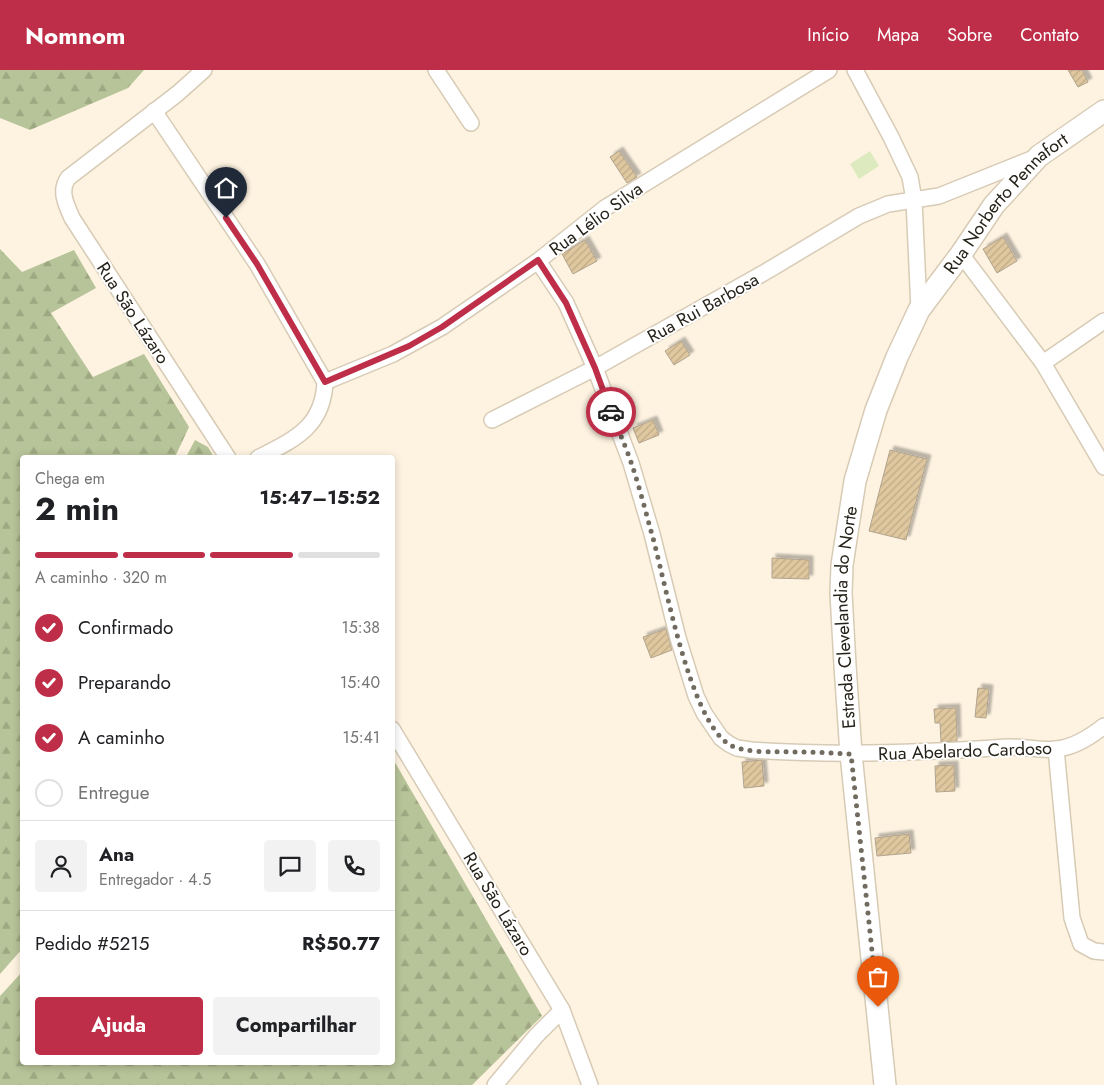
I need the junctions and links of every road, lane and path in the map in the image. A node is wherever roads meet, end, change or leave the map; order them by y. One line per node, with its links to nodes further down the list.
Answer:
1 (204, 70): 5 (street)
2 (436, 70): 7 (street)
3 (829, 70): 11 (street, Rua Lélio Silva)
4 (855, 70): 9 (street)
5 (154, 111): 16 (street); 18 (street, Rua São Lázaro)
6 (1104, 111): 8 (street, Rua Norberto Pennafort)
7 (471, 123)
8 (1039, 156): 9 (street, Rua Rui Barbosa); 10 (street, Rua Norberto Pennafort)
9 (914, 200): 12 (street); 15 (street, Rua Rui Barbosa)
10 (961, 254): 12 (street, Rua Norberto Pennafort); 14 (street)
11 (538, 260): 15 (street); 16 (street, Rua Lélio Silva)
12 (919, 310): 24 (street, Estrada Clevelandia do Norte)
13 (1104, 321): 14 (street)
14 (1043, 363): 20 (street)
15 (595, 368): 17 (street, Rua Rui Barbosa); 24 (street, Rua Abelardo Cardoso)
16 (325, 382): 19 (street)
17 (492, 420)
18 (226, 455)
19 (264, 455)
20 (1104, 467)
21 (1104, 726): 23 (street, Rua Abelardo Cardoso)
22 (395, 734): 26 (street, Rua São Lázaro)
23 (1056, 749): 24 (street, Rua Abelardo Cardoso); 25 (street)
24 (851, 754): 29 (street, Estrada Clevelandia do Norte)
25 (1104, 952)
26 (562, 1010): 27 (street); 28 (street, Rua São Lázaro)
27 (495, 1085)
28 (590, 1085)
29 (885, 1085)

